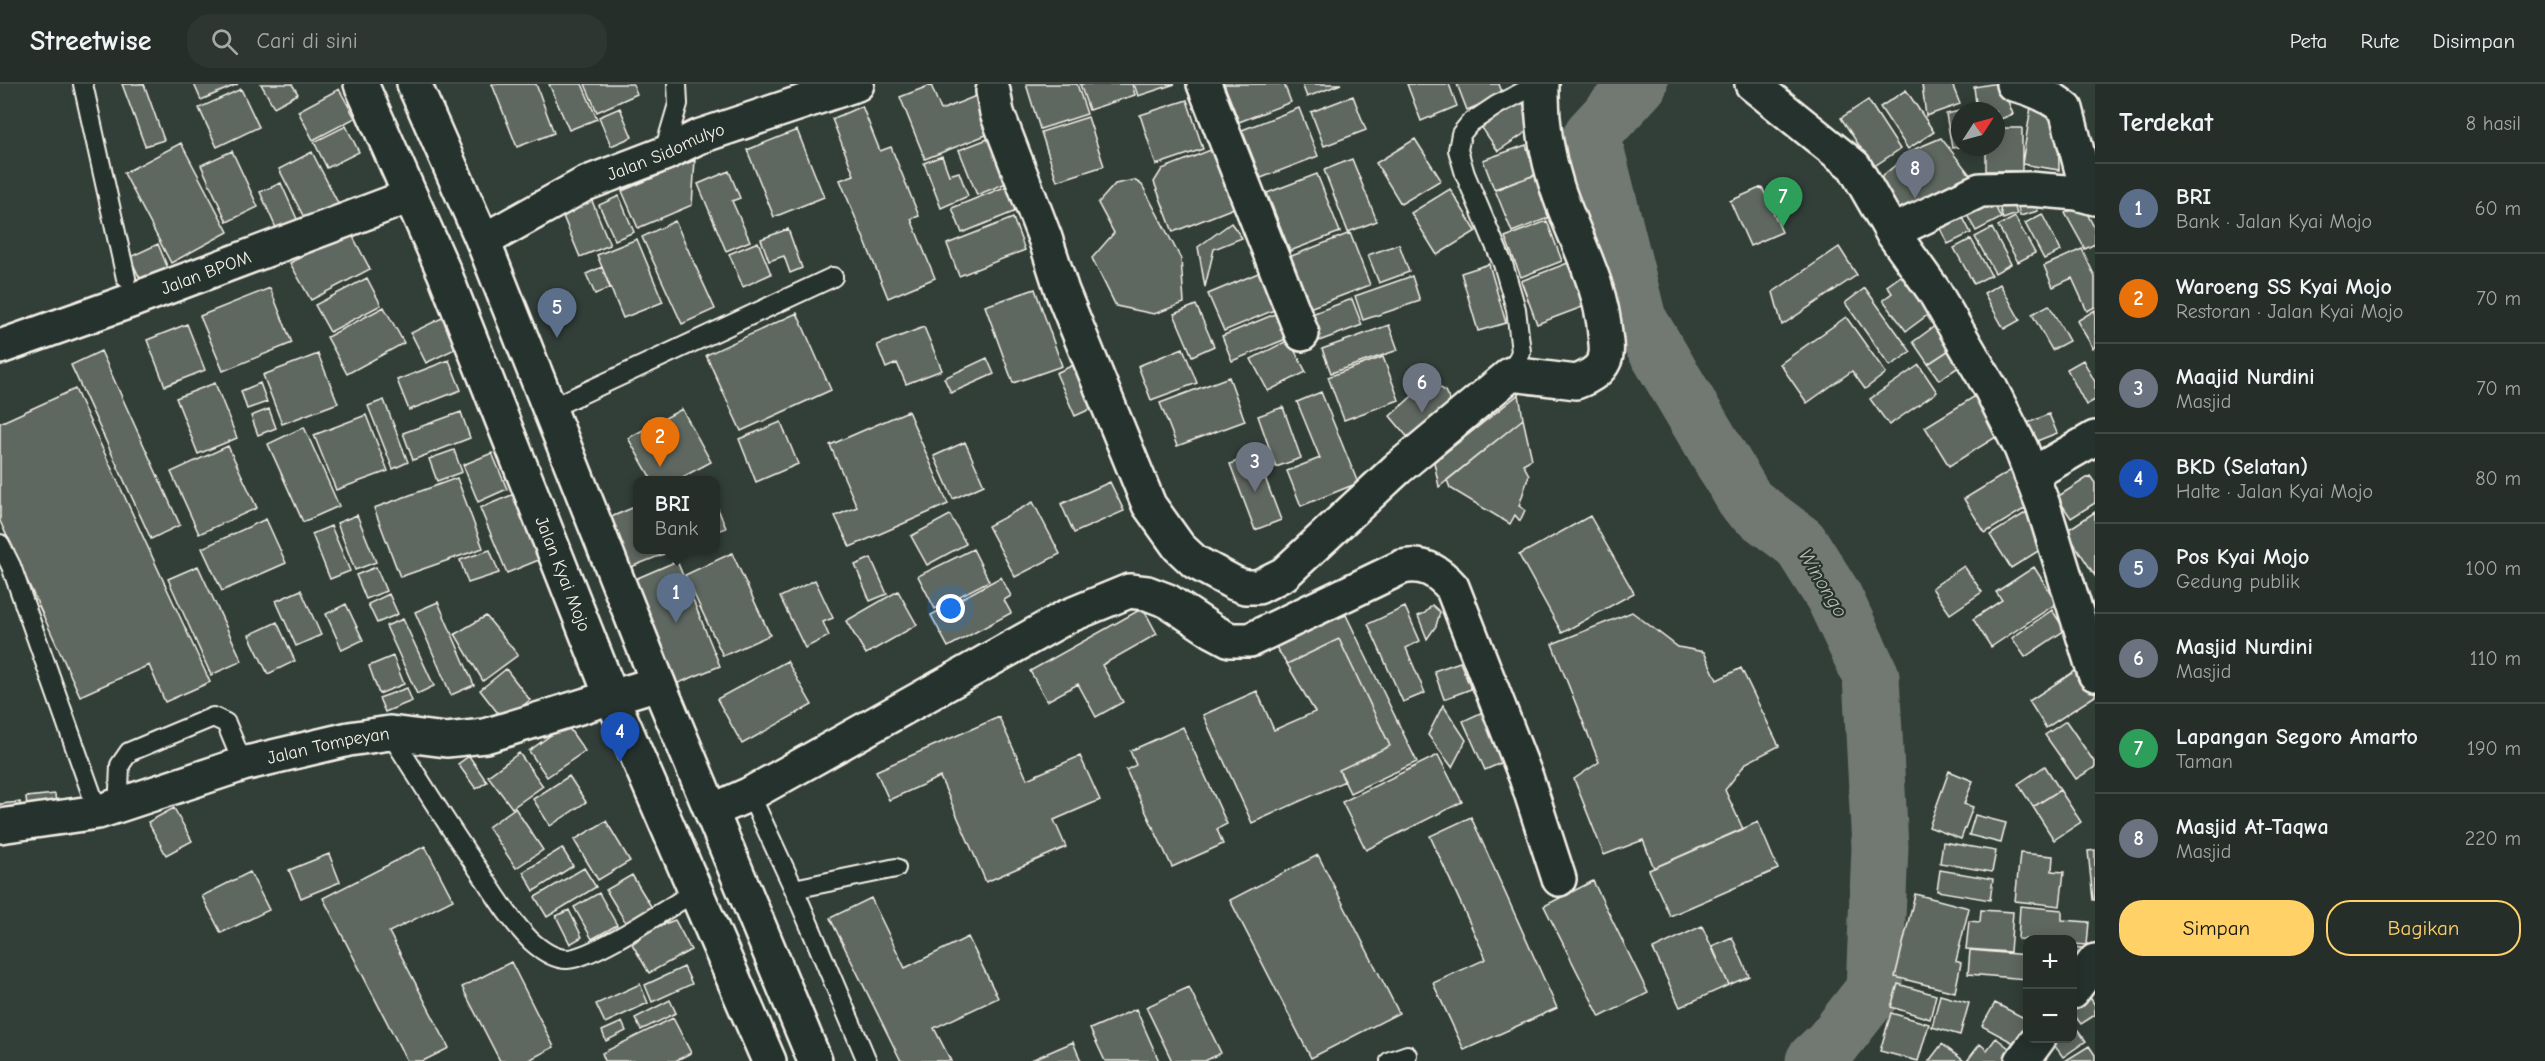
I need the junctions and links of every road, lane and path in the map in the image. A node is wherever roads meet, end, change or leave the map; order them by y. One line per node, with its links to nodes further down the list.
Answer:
1 (83, 84): 17 (lane)
2 (361, 84): 12 (street, Jalan Kyai Mojo)
3 (414, 84): 15 (street)
4 (677, 84): 11 (lane)
5 (857, 84): 11 (street, Jalan Sidomulyo)
6 (1204, 84): 18 (street)
7 (1540, 84): 20 (lane); 20 (street)
8 (1752, 84): 14 (street)
9 (2013, 84): 13 (street)
10 (995, 86): 20 (street)
11 (666, 153): 15 (street, Jalan Sidomulyo)
12 (410, 196): 19 (street, Jalan BPOM); 28 (street, Jalan Kyai Mojo)
13 (2092, 196): 14 (street)
14 (1892, 232): 23 (street)
15 (483, 241): 21 (street)
16 (833, 277): 21 (lane)
17 (126, 278)
18 (1302, 334)
19 (0, 347)
20 (1511, 374)
21 (549, 409): 27 (street)
22 (2095, 438): 23 (street)
23 (2031, 475): 26 (street)
24 (0, 544): 25 (lane)
25 (5, 568): 32 (lane)
26 (2095, 674)
27 (658, 683): 28 (street, Jalan Tompeyan); 33 (street)
28 (612, 698): 29 (street, Jalan Tompeyan); 38 (street, Jalan Kyai Mojo)
29 (390, 733): 30 (street, Jalan Tompeyan); 38 (lane)
30 (243, 764): 32 (street, Jalan Tompeyan); 32 (lane)
31 (750, 794): 33 (street); 36 (street); 37 (lane)
32 (110, 807): 34 (street, Jalan Tompeyan)
33 (712, 811): 42 (street)
34 (0, 826)
35 (896, 868): 37 (lane)
36 (1559, 879)
37 (794, 889): 43 (lane)
38 (696, 891): 41 (street, Jalan Kyai Mojo)
39 (2095, 961): 40 (street)
40 (2075, 989)
41 (769, 1061)
42 (815, 1061)
43 (867, 1061)

